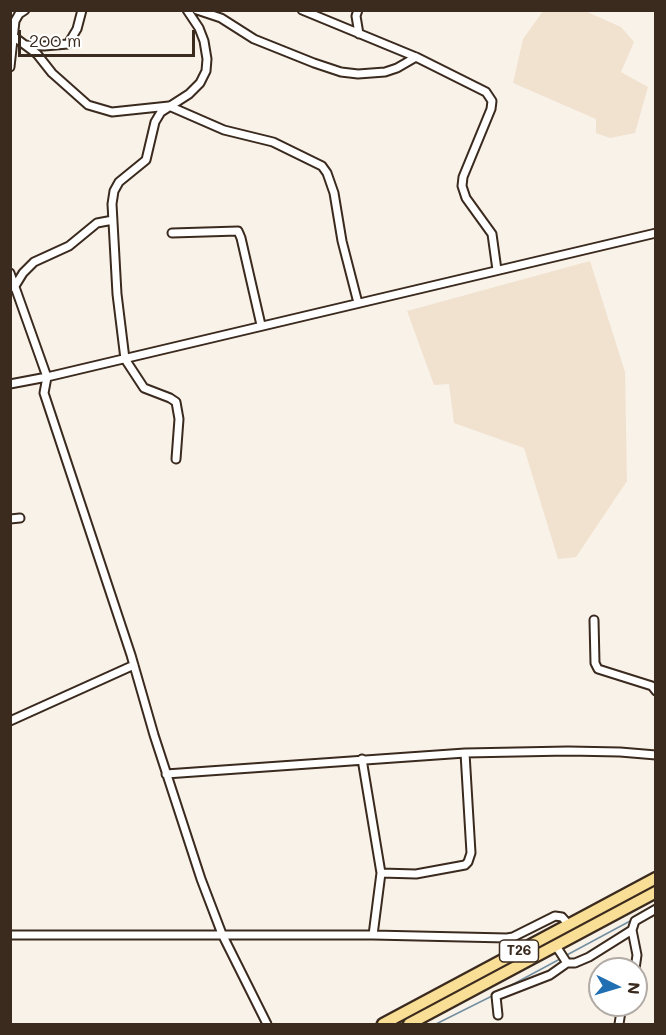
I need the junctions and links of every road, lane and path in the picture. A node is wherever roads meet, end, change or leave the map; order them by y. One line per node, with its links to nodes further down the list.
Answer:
1 (25, 10): 8 (street)
2 (82, 10): 11 (street)
3 (187, 10): 15 (street)
4 (197, 10): 13 (street)
5 (302, 10): 7 (street)
6 (358, 10): 9 (street)
7 (312, 13): 9 (street)
8 (13, 21): 10 (street)
9 (359, 34): 13 (street)
10 (13, 36): 11 (street); 12 (street)
11 (26, 45): 15 (street)
12 (11, 53): 14 (street)
13 (416, 57): 19 (street)
14 (10, 67)
15 (169, 106): 16 (street); 22 (street)
16 (112, 220): 21 (street); 24 (street)
17 (172, 233): 23 (street)
18 (656, 233): 19 (street)
19 (497, 270): 22 (street)
20 (10, 273): 21 (street)
21 (13, 287): 25 (street)
22 (358, 303): 23 (street)
23 (261, 325): 24 (street)
24 (125, 359): 25 (street); 27 (street)
25 (47, 377): 26 (street); 31 (street)
26 (10, 384)
27 (176, 459)
28 (20, 518): 29 (street)
29 (10, 519)
30 (594, 620): 32 (street)
31 (134, 665): 33 (street); 37 (street)
32 (656, 691)
33 (10, 721)
34 (465, 753): 35 (street); 36 (street); 38 (street)
35 (656, 755)
36 (362, 759): 37 (street); 38 (street)
37 (166, 774): 44 (street)
38 (381, 873): 46 (street)
39 (656, 878): 42 (highway, T26)
40 (656, 892): 47 (highway, T26)
41 (656, 909): 43 (street)
42 (568, 925): 46 (street); 52 (highway, T26)
43 (632, 930): 48 (street); 49 (street)
44 (222, 934): 45 (street); 46 (street); 51 (street)
45 (10, 935)
46 (373, 935)
47 (556, 946): 49 (street); 53 (highway, T26)
48 (637, 957)
49 (567, 963): 50 (street)
50 (498, 1015)
51 (267, 1024)
52 (383, 1024)
53 (409, 1024)

